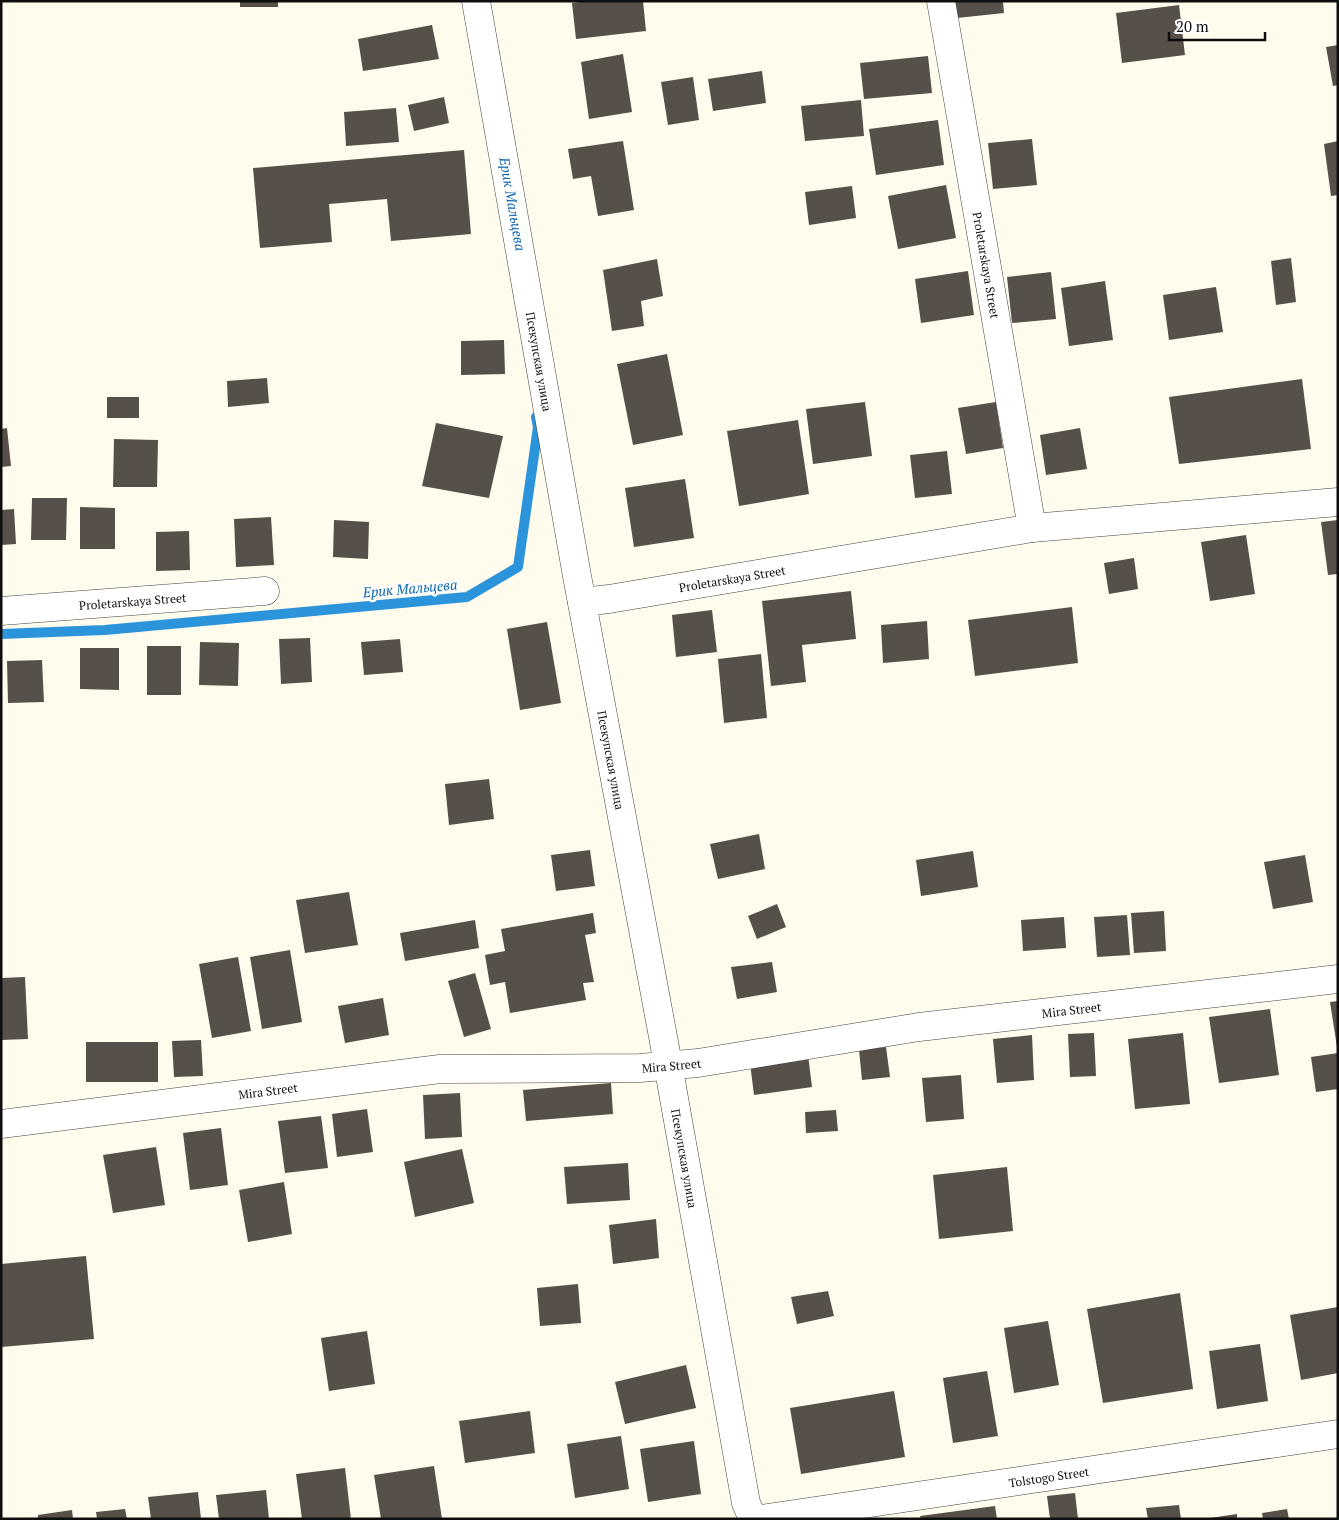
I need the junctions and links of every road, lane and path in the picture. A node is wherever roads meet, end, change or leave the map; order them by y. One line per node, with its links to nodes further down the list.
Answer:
1 (476, 1): 6 (street, Псекупская улица)
2 (942, 1): 4 (street, Proletarskaya Street)
3 (1338, 502): 4 (street, Proletarskaya Street)
4 (1032, 528): 6 (street, Proletarskaya Street)
5 (265, 590): 7 (street, Proletarskaya Street)
6 (582, 602): 9 (street, Псекупская улица)
7 (1, 611)
8 (1338, 978): 9 (street, Mira Street)
9 (668, 1064): 10 (street, Mira Street); 12 (street, Псекупская улица)
10 (1, 1124)
11 (1338, 1434): 13 (street, Tolstogo Street)
12 (753, 1519)
13 (761, 1519)

